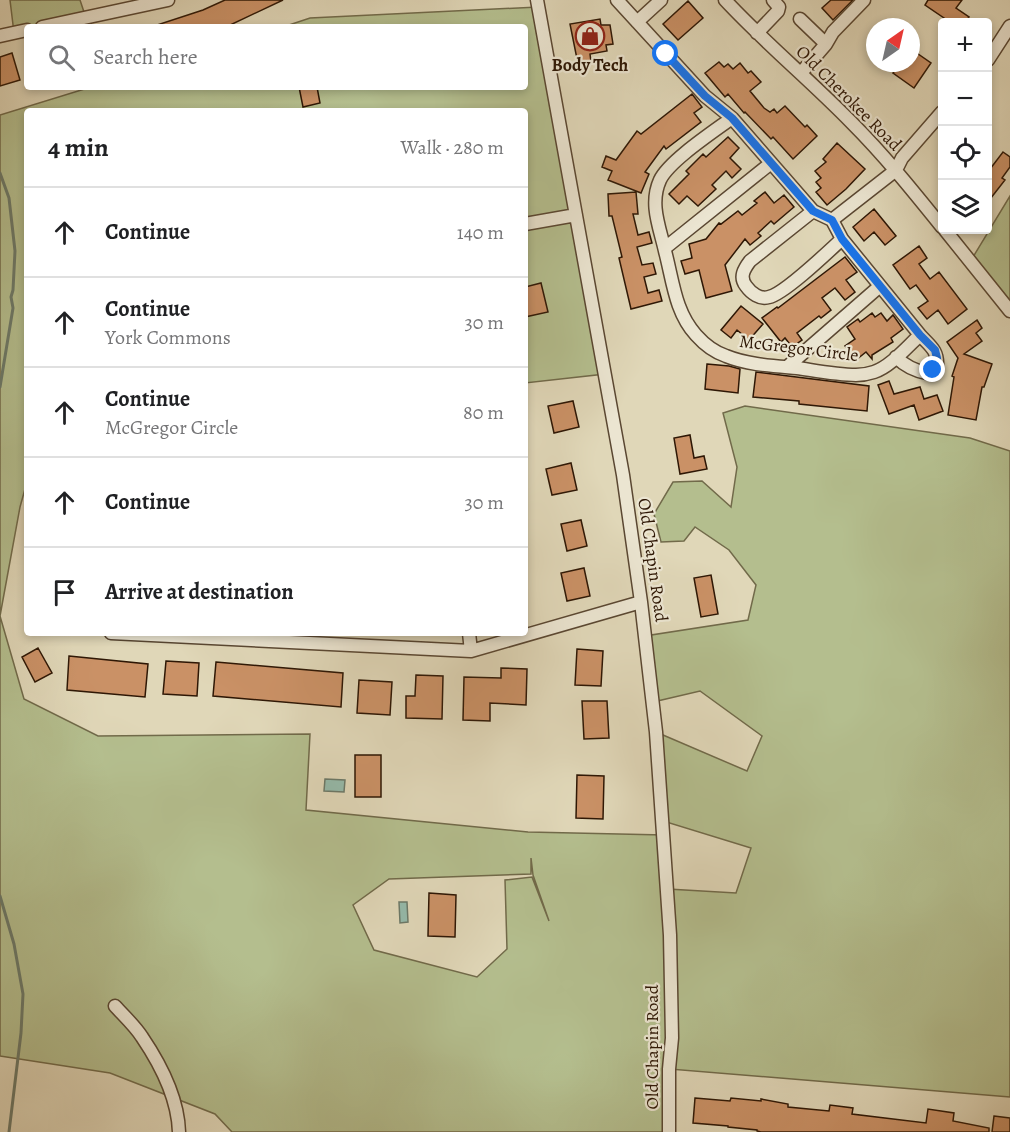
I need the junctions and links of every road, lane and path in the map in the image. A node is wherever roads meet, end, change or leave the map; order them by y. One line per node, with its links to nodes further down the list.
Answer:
1 (168, 0): 10 (street)
2 (537, 0): 23 (street, Old Chapin Road)
3 (617, 0): 9 (street)
4 (661, 0): 9 (street)
5 (725, 0): 13 (street, Old Cherokee Road)
6 (773, 0): 13 (street)
7 (864, 0): 15 (street)
8 (800, 19): 15 (street)
9 (637, 22): 19 (street)
10 (56, 24)
11 (1010, 26): 16 (street)
12 (24, 31): 14 (street)
13 (757, 33): 17 (street, Old Cherokee Road)
14 (0, 36)
15 (826, 44): 17 (street)
16 (992, 53)
17 (801, 73): 21 (street, Old Cherokee Road)
18 (938, 117): 21 (street)
19 (732, 118): 20 (street); 29 (street, McGregor Circle)
20 (771, 163): 22 (street); 29 (street)
21 (896, 170): 24 (street); 25 (street, Old Cherokee Road)
22 (813, 211): 24 (street); 28 (street)
23 (576, 215): 26 (street); 35 (street, Old Chapin Road)
24 (832, 220): 28 (street)
25 (938, 221)
26 (528, 223)
27 (949, 234): 31 (street, Old Cherokee Road)
28 (842, 239): 30 (street)
29 (665, 248): 34 (street, McGregor Circle)
30 (880, 286): 32 (street); 34 (street)
31 (1010, 311)
32 (920, 335): 33 (street, McGregor Circle); 33 (street)
33 (896, 357): 34 (street, McGregor Circle)
34 (787, 367)
35 (641, 602): 36 (street); 44 (street, Old Chapin Road)
36 (528, 635)
37 (224, 636): 40 (street)
38 (469, 636): 41 (street)
39 (523, 636): 41 (street)
40 (262, 637): 41 (street)
41 (471, 651)
42 (115, 1006): 43 (street)
43 (179, 1132)
44 (669, 1132)

